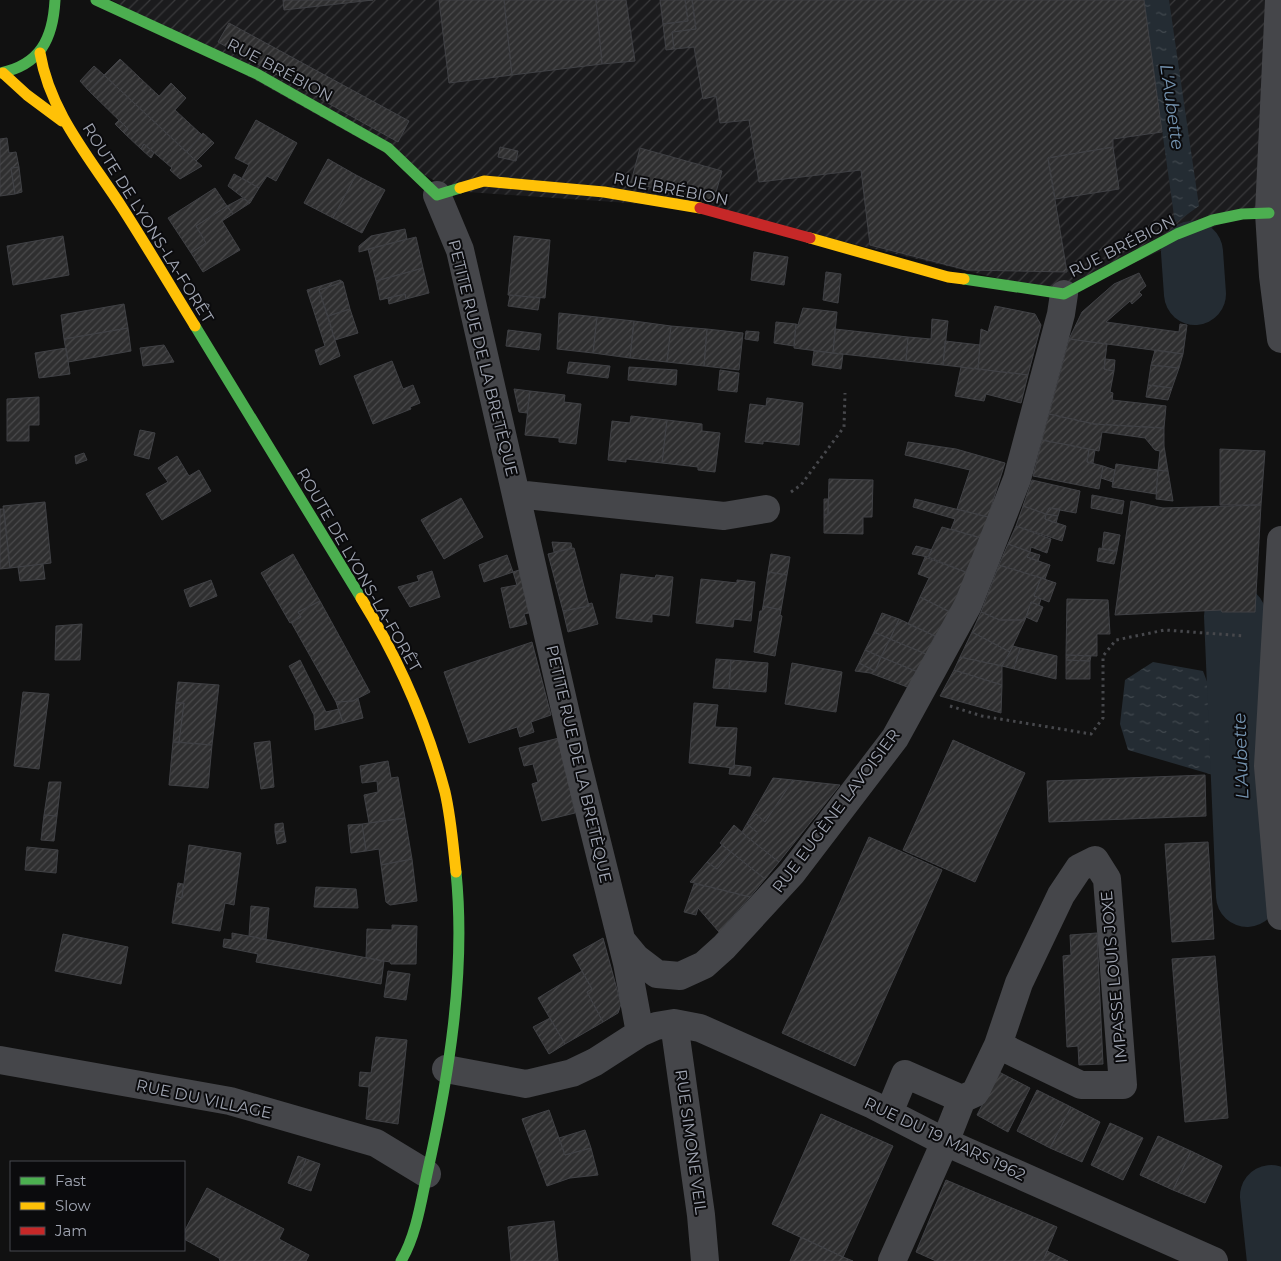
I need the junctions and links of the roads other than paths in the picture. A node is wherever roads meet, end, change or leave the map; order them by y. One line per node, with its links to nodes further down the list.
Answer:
1 (55, 0): 4 (main road)
2 (96, 0): 7 (main road, RUE BRÉBION)
3 (1279, 0): 8 (street)
4 (40, 53): 5 (main road); 6 (main road, ROUTE DE LYONS-LA-FORÊT)
5 (2, 73): 6 (main road, ROUTE DE LYONS-LA-FORÊT)
6 (65, 123): 20 (main road, ROUTE DE LYONS-LA-FORÊT)
7 (437, 195): 9 (main road, RUE BRÉBION); 11 (street, PETITE RUE DE LA BRETÈQUE)
8 (1269, 213): 9 (main road, RUE BRÉBION); 10 (street)
9 (1064, 294): 15 (street, RUE EUGÈNE LAVOISIER)
10 (1281, 338)
11 (516, 494): 12 (street, PETITE RUE DE LA BRETÈQUE); 15 (street, PETITE RUE DE LA BRETÈQUE)
12 (766, 510)
13 (1281, 540): 14 (street)
14 (1281, 916)
15 (622, 941): 17 (street, PETITE RUE DE LA BRETÈQUE)
16 (674, 1023): 17 (street); 22 (street, RUE DU 19 MARS 1962); 26 (street, RUE SIMONE VEIL)
17 (640, 1033): 20 (street)
18 (998, 1045): 18 (street, IMPASSE LOUIS JOXE); 21 (street, IMPASSE LOUIS JOXE)
19 (0, 1060): 24 (street, RUE DU VILLAGE)
20 (446, 1070): 24 (main road, ROUTE DE LYONS-LA-FORÊT)
21 (962, 1099): 22 (street); 23 (street, IMPASSE LOUIS JOXE)
22 (889, 1113): 23 (street, RUE DU 19 MARS 1962)
23 (945, 1142): 27 (street, IMPASSE LOUIS JOXE); 28 (street, RUE DU 19 MARS 1962)
24 (427, 1174): 25 (main road, ROUTE DE LYONS-LA-FORÊT)
25 (401, 1261)
26 (705, 1261)
27 (892, 1261)
28 (1214, 1261)

